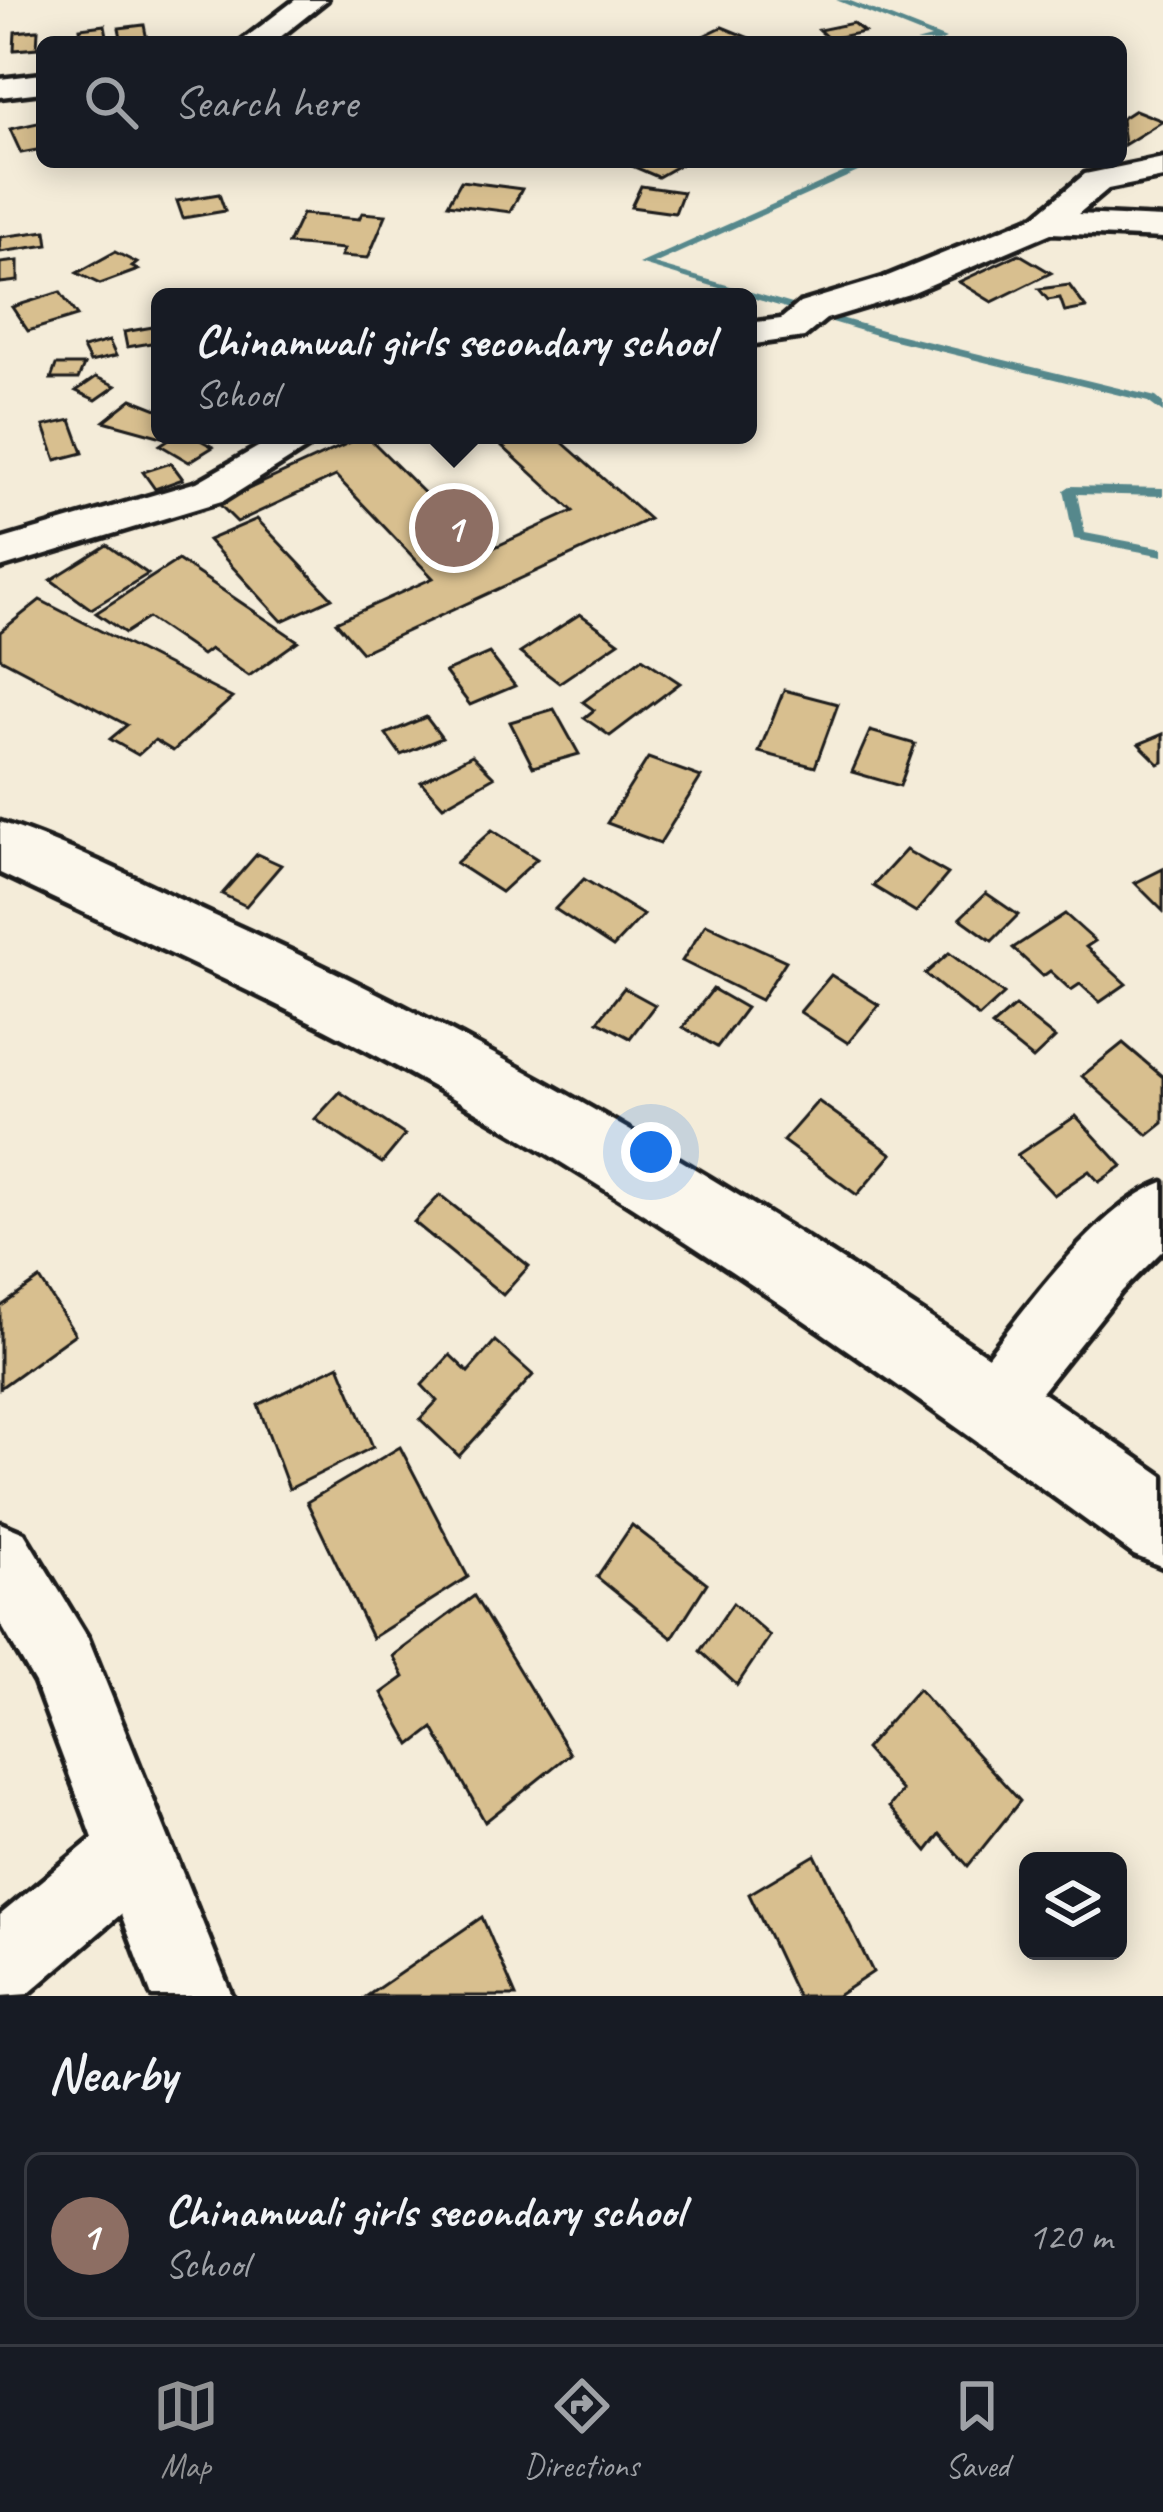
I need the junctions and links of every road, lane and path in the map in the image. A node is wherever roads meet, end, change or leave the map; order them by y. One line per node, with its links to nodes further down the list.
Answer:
1 (313, 0): 2 (street)
2 (263, 36)
3 (36, 84): 4 (street)
4 (0, 88)
5 (1163, 168): 6 (street)
6 (1046, 223): 7 (street); 8 (street)
7 (1163, 228)
8 (757, 333)
9 (292, 444): 10 (street)
10 (0, 554)
11 (0, 846): 13 (highway)
12 (1163, 1210): 13 (street)
13 (991, 1402): 14 (highway)
14 (1163, 1526)
15 (0, 1557): 16 (street)
16 (137, 1851): 17 (street); 18 (street)
17 (0, 1966)
18 (192, 1996)

